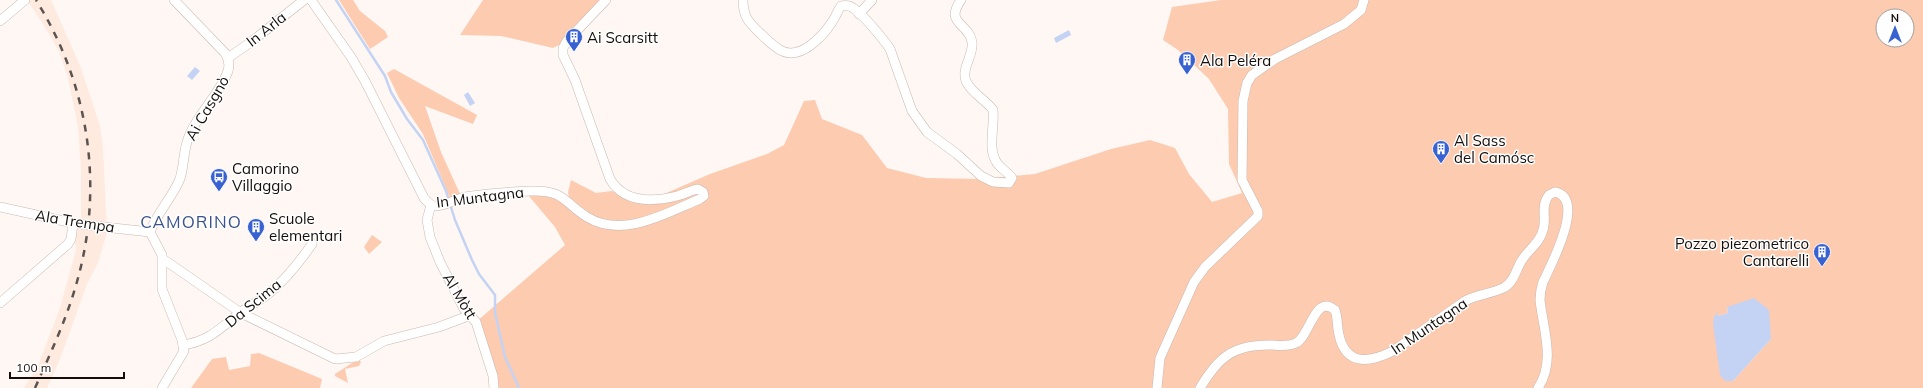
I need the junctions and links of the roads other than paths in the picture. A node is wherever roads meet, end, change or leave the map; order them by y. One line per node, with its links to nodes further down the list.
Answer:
1 (24, 0): 11 (street)
2 (174, 0): 12 (street)
3 (304, 0): 12 (street, In Arla)
4 (311, 0): 13 (street, In Muntagna)
5 (606, 0): 13 (street, In Muntagna)
6 (743, 0): 10 (street)
7 (872, 0): 10 (street)
8 (961, 0): 10 (street)
9 (1364, 0): 25 (street)
10 (860, 14)
11 (0, 21)
12 (228, 58): 16 (street, Ai Casgnò)
13 (431, 205): 21 (street, Al Mòtt)
14 (0, 207): 15 (street, Ala Trempa)
15 (77, 224): 16 (street, Ala Trempa, bridge); 19 (street)
16 (150, 232): 18 (street)
17 (312, 244): 20 (street, Da Scima)
18 (163, 259): 20 (street); 22 (street)
19 (0, 303)
20 (241, 313): 21 (street); 22 (street, Da Scima)
21 (468, 316): 24 (street, Al Mòtt)
22 (183, 345): 23 (street)
23 (162, 388)
24 (494, 388)
25 (1157, 388)
26 (1200, 388): 27 (street, In Muntagna)
27 (1538, 388)

